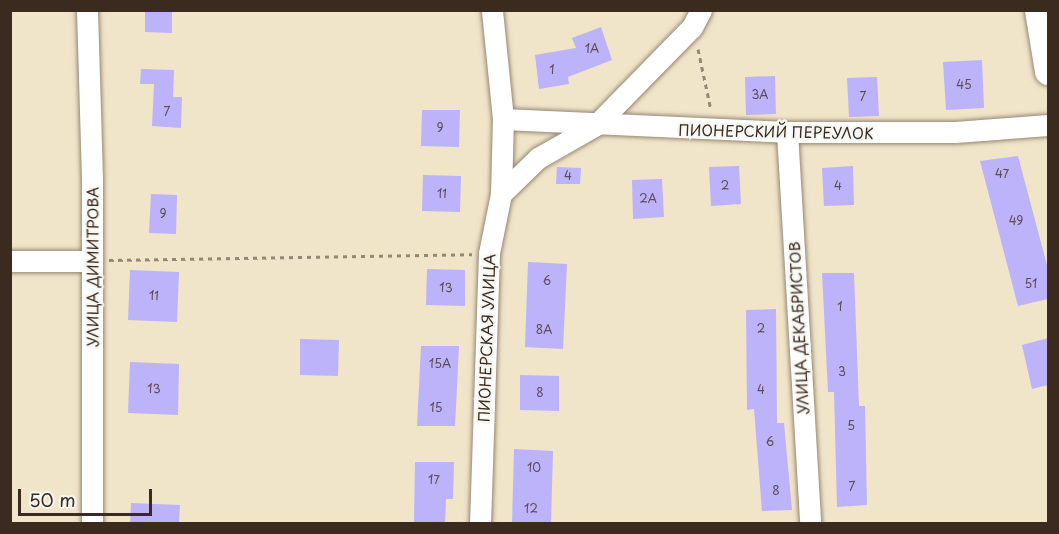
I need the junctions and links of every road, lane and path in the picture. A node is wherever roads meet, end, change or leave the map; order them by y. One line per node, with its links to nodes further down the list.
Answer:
1 (87, 10): 15 (street, УЛИЦА ДИМИТРОВА)
2 (492, 10): 7 (street, ПИОНЕРСКАЯ УЛИЦА)
3 (1038, 10): 5 (main road)
4 (697, 19): 8 (street); 10 (path)
5 (1045, 38): 6 (main road)
6 (1048, 71)
7 (503, 119): 8 (street, ПИОНЕРСКИЙ ПЕРЕУЛОК); 12 (street, ПИОНЕРСКАЯ УЛИЦА)
8 (596, 125): 10 (street, ПИОНЕРСКИЙ ПЕРЕУЛОК); 12 (street)
9 (1048, 125): 11 (street, ПИОНЕРСКИЙ ПЕРЕУЛОК)
10 (714, 131): 11 (street, ПИОНЕРСКИЙ ПЕРЕУЛОК)
11 (787, 132): 18 (street, УЛИЦА ДЕКАБРИСТОВ)
12 (501, 194): 13 (street, ПИОНЕРСКАЯ УЛИЦА)
13 (489, 253): 15 (path); 17 (street, ПИОНЕРСКАЯ УЛИЦА)
14 (10, 261): 15 (street)
15 (90, 261): 16 (street, УЛИЦА ДИМИТРОВА)
16 (92, 524)
17 (480, 524)
18 (810, 524)

